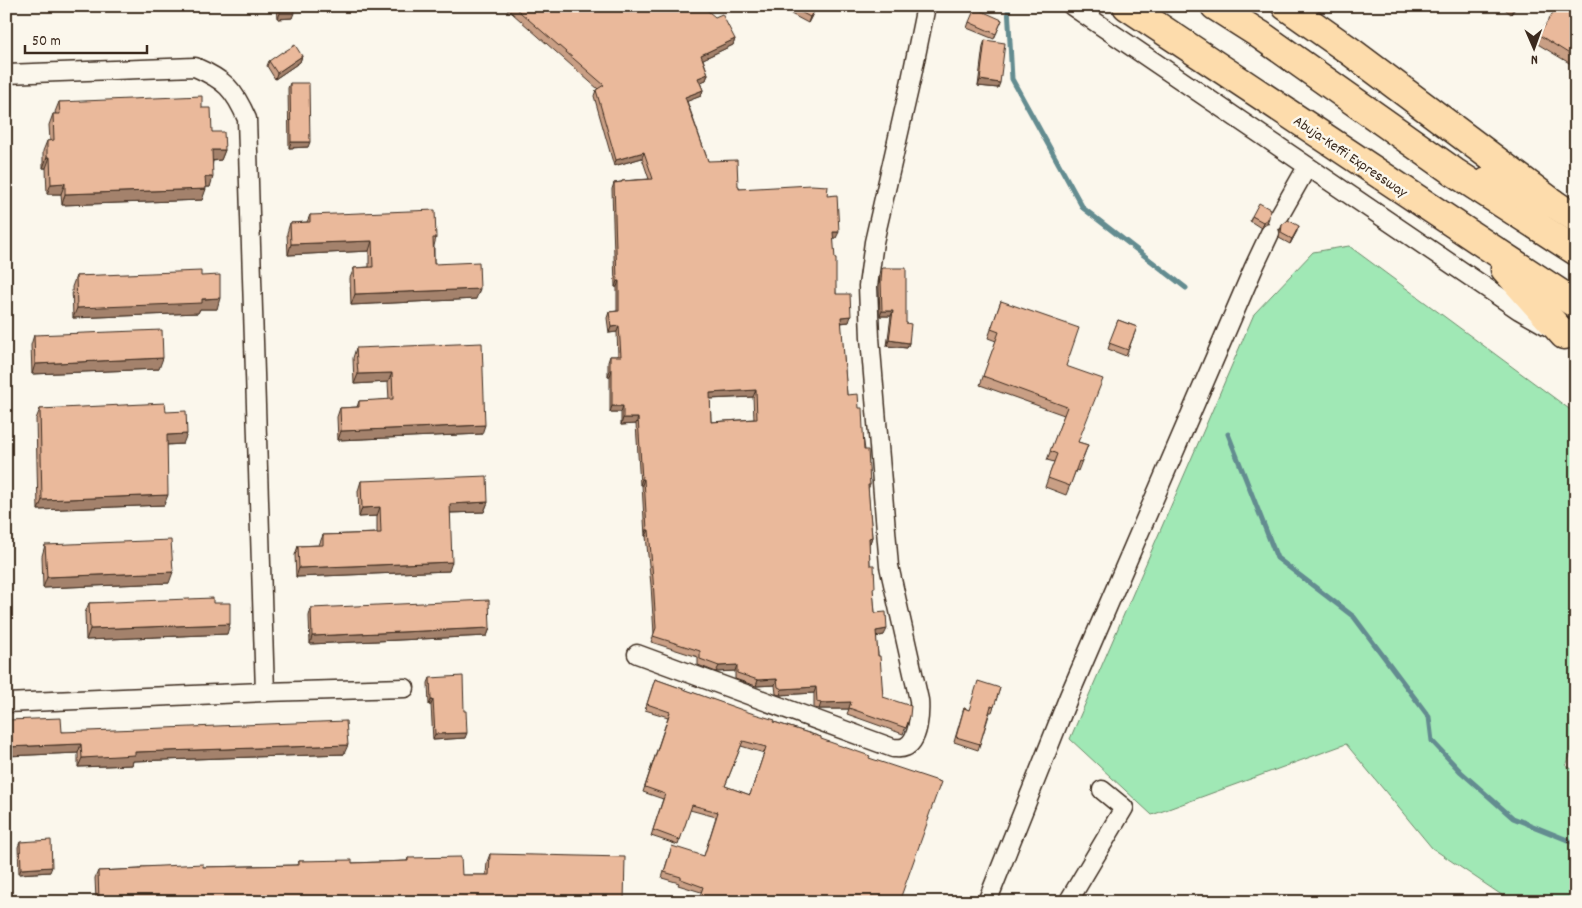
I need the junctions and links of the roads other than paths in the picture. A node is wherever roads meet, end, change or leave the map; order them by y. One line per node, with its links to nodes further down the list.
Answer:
1 (926, 6): 14 (street)
2 (1072, 6): 7 (street)
3 (1127, 6): 10 (highway, Abuja-Keffi Expressway)
4 (1215, 6): 8 (highway)
5 (1286, 6): 9 (highway)
6 (6, 74): 16 (street)
7 (1307, 167): 13 (street); 19 (street)
8 (1454, 172): 9 (highway); 11 (highway)
9 (1565, 211)
10 (1483, 243): 12 (highway, Abuja-Keffi Expressway); 13 (highway)
11 (1576, 251)
12 (1576, 304)
13 (1570, 339)
14 (638, 654)
15 (405, 688): 16 (street)
16 (264, 692): 17 (street)
17 (6, 703)
18 (1102, 790): 20 (street)
19 (987, 902)
20 (1068, 902)

